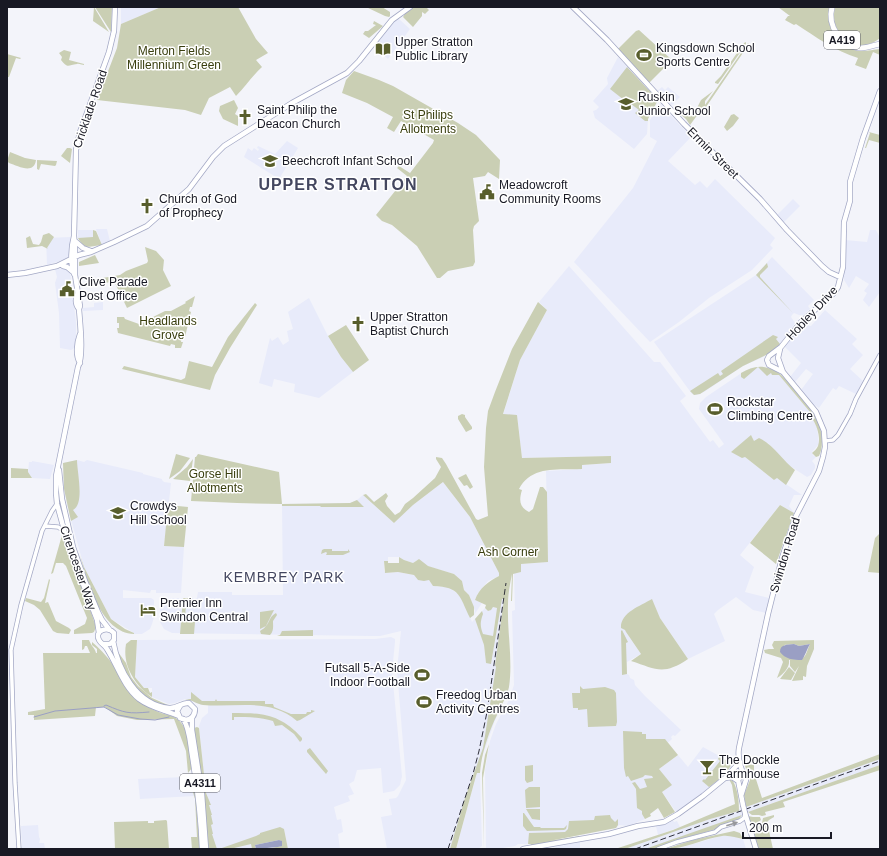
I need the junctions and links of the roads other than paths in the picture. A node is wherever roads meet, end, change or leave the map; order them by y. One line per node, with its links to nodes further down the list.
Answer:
1 (115, 7): 7 (main road, Cricklade Road / A4311)
2 (410, 7): 8 (main road)
3 (573, 7): 14 (main road, Ermin Street)
4 (832, 7): 5 (highway, A419)
5 (879, 43)
6 (880, 91): 14 (main road, Hobley Drive)
7 (74, 238): 8 (main road); 9 (main road, Cricklade Road / A4311)
8 (91, 251): 9 (main road)
9 (74, 260): 10 (main road); 11 (main road); 12 (main road, Cricklade Road / A4311)
10 (57, 266): 11 (main road); 13 (main road)
11 (63, 266): 12 (main road)
12 (75, 274): 22 (main road, Cricklade Road / A4311)
13 (7, 275)
14 (840, 277): 15 (main road, Hobley Drive)
15 (781, 347): 16 (main road, Hobley Drive); 18 (main road, Hobley Drive)
16 (772, 355): 18 (main road); 19 (main road)
17 (880, 355): 21 (street)
18 (778, 360): 19 (main road); 20 (main road)
19 (773, 366): 20 (main road)
20 (783, 372): 21 (main road)
21 (825, 441): 34 (main road, Swindon Road)
22 (58, 468): 23 (main road, Cricklade Road / A4311); 24 (main road, Cricklade Road / A4311)
23 (57, 504): 25 (street); 26 (main road, Cirencester Way / A4311)
24 (65, 511): 27 (main road, Cirencester Way / A4311)
25 (44, 526): 26 (street); 39 (street)
26 (64, 531): 28 (main road, Cirencester Way / A4311)
27 (109, 629): 28 (main road); 29 (main road, A4311)
28 (99, 633): 30 (main road, A4311)
29 (113, 641): 30 (main road); 31 (main road, A4311)
30 (103, 644): 32 (main road, A4311)
31 (180, 706): 32 (main road, A4311); 33 (main road, A4311)
32 (181, 718): 33 (main road, A4311); 40 (main road, A4311)
33 (192, 718): 41 (main road, A4311)
34 (740, 762): 35 (main road); 36 (main road, Swindon Road)
35 (727, 776): 36 (main road); 42 (main road)
36 (740, 779): 37 (main road, Swindon Road); 37 (main road)
37 (741, 796): 38 (main road, Swindon Road, bridge)
38 (745, 813): 43 (street, one-way to 38); 44 (main road, Swindon Road)
39 (19, 849)
40 (202, 849)
41 (206, 849)
42 (523, 849)
43 (658, 849)
44 (756, 849)

